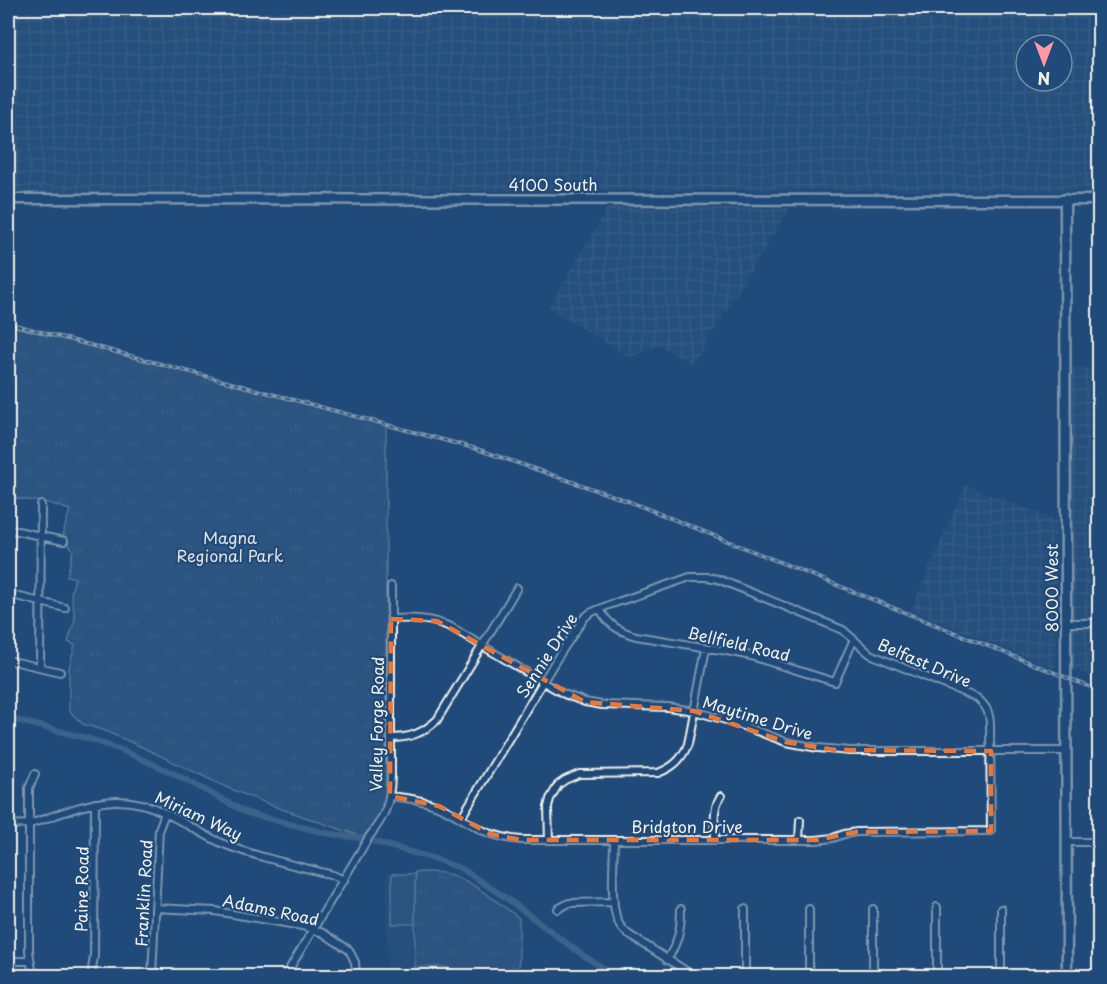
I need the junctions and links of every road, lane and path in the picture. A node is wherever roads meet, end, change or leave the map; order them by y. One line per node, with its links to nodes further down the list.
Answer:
1 (8, 199): 2 (main road, 4100 South)
2 (1065, 200): 3 (main road, 4100 South); 16 (main road, 8000 West)
3 (1100, 200)
4 (41, 505): 6 (street)
5 (8, 529): 6 (street)
6 (41, 536): 7 (street); 12 (street)
7 (64, 541)
8 (707, 577): 14 (street, Sennie Drive); 18 (street, Belfast Drive)
9 (391, 586): 15 (street, Valley Forge Road)
10 (517, 588): 19 (street)
11 (8, 594): 12 (street)
12 (42, 602): 13 (street); 22 (street)
13 (65, 608)
14 (600, 609): 20 (street, Bellfield Road); 24 (street, Sennie Drive)
15 (391, 619): 19 (street, Maytime Drive); 26 (street, Valley Forge Road)
16 (1067, 623): 17 (street); 28 (main road, 8000 West)
17 (1100, 623)
18 (854, 639): 20 (street, Bellfield Road); 27 (street, Belfast Drive)
19 (482, 646): 24 (street, Maytime Drive); 26 (street)
20 (706, 648): 25 (street)
21 (8, 660): 22 (street)
22 (40, 667): 23 (street)
23 (60, 672)
24 (543, 682): 25 (street, Maytime Drive); 34 (street, Sennie Drive)
25 (694, 711): 27 (street, Maytime Drive); 39 (street)
26 (391, 738): 30 (street, Valley Forge Road)
27 (991, 751): 28 (street, Maytime Drive); 38 (street, Belfast Drive)
28 (1067, 751): 43 (main road, 8000 West)
29 (35, 774): 36 (street)
30 (390, 796): 34 (street, Bridgton Drive); 45 (street, Valley Forge Road)
31 (722, 796): 41 (street)
32 (95, 802): 33 (street, Miriam Way); 36 (street, Miriam Way); 60 (street, Paine Road)
33 (165, 813): 45 (street, Miriam Way); 48 (street, Franklin Road)
34 (461, 818): 39 (street, Bridgton Drive)
35 (800, 820): 42 (street)
36 (29, 824): 37 (street, Miriam Way); 58 (street)
37 (8, 825)
38 (991, 831): 42 (street, Bridgton Drive)
39 (549, 840): 40 (street, Bridgton Drive)
40 (614, 840): 41 (street, Bridgton Drive); 46 (street)
41 (715, 840): 42 (street, Bridgton Drive)
42 (800, 840)
43 (1067, 842): 44 (street); 70 (main road, 8000 West)
44 (1100, 842)
45 (344, 880): 55 (street, Valley Forge Road)
46 (614, 902): 49 (street); 56 (street)
47 (937, 907): 68 (street)
48 (155, 908): 55 (street, Adams Road); 61 (street, Franklin Road)
49 (558, 909)
50 (681, 909): 56 (street)
51 (745, 909): 65 (street)
52 (809, 909): 66 (street)
53 (873, 909): 67 (street)
54 (1001, 909): 69 (street)
55 (314, 930): 62 (street, Valley Forge Road); 63 (street, Adams Road)
56 (667, 960): 64 (street)
57 (8, 961): 58 (street)
58 (29, 961): 59 (street)
59 (33, 976)
60 (92, 976)
61 (152, 976)
62 (285, 976)
63 (356, 976)
64 (694, 976)
65 (745, 976)
66 (809, 976)
67 (873, 976)
68 (937, 976)
69 (1001, 976)
70 (1067, 976)

